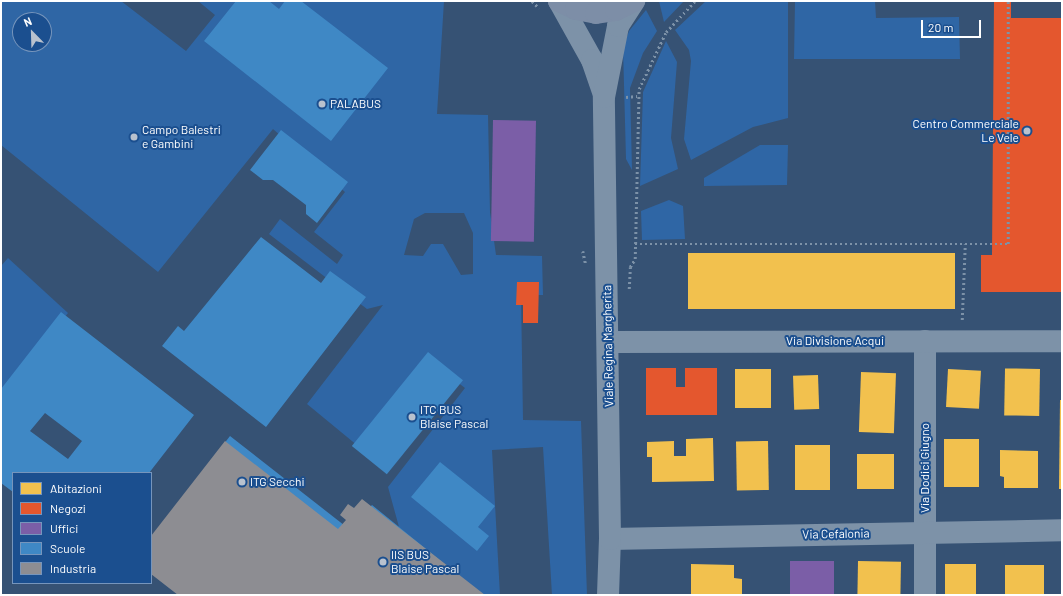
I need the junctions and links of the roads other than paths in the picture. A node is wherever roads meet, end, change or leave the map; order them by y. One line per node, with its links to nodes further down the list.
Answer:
1 (559, 1): 2 (main road, Viale Regina Margherita); 3 (street, Viale Regina Margherita)
2 (634, 1): 3 (street, Viale Regina Margherita)
3 (604, 97): 5 (street, Viale Regina Margherita)
4 (925, 341): 5 (street, Via Divisione Acqui); 6 (street, Via Divisione Acqui); 8 (street, Via Dodici Giugno)
5 (608, 342): 9 (street, Viale Regina Margherita)
6 (1062, 342)
7 (1062, 530): 8 (street, Via Cefalonia)
8 (925, 532): 9 (street, Via Cefalonia); 11 (street, Via Dodici Giugno)
9 (610, 539): 10 (street, Viale Regina Margherita)
10 (608, 595)
11 (925, 595)

